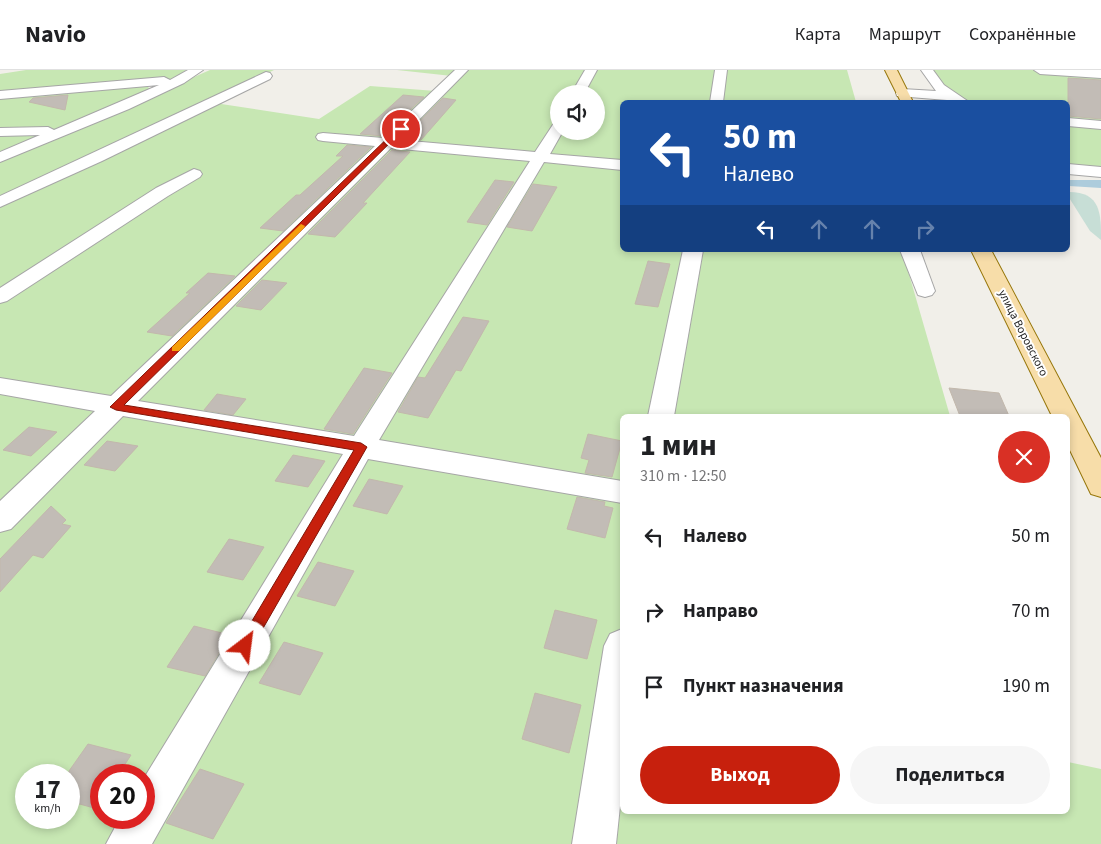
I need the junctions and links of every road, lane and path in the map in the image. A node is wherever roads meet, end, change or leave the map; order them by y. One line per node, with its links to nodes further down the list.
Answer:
1 (197, 70): 10 (lane)
2 (462, 70): 23 (lane)
3 (591, 70): 11 (lane)
4 (721, 70): 15 (lane)
5 (891, 70): 14 (main road)
6 (927, 70): 13 (lane)
7 (1040, 70): 8 (lane)
8 (1101, 74)
9 (266, 76): 30 (lane)
10 (180, 80): 12 (lane); 20 (lane)
11 (582, 85)
12 (0, 94)
13 (950, 96): 14 (lane); 16 (lane)
14 (905, 98)
15 (717, 100)
16 (958, 100)
17 (1070, 122): 18 (lane)
18 (1101, 125)
19 (0, 132): 20 (lane)
20 (61, 132): 24 (lane)
21 (323, 137): 23 (lane)
22 (551, 140): 25 (lane)
23 (387, 142): 25 (lane); 37 (lane)
24 (0, 157)
25 (541, 157): 26 (lane); 41 (lane)
26 (620, 165)
27 (1070, 169): 28 (lane)
28 (1101, 172)
29 (194, 174): 35 (lane)
30 (0, 202)
31 (693, 252): 38 (lane)
32 (911, 252): 34 (lane)
33 (982, 252): 39 (main road, улица Воровского)
34 (925, 291)
35 (0, 297)
36 (0, 386): 37 (lane)
37 (116, 407): 41 (lane); 44 (lane)
38 (661, 414)
39 (1065, 414)
40 (1070, 424): 42 (main road)
41 (361, 447): 43 (lane); 46 (lane)
42 (1101, 486)
43 (620, 492)
44 (0, 520)
45 (620, 660): 47 (lane)
46 (128, 844)
47 (594, 844)

